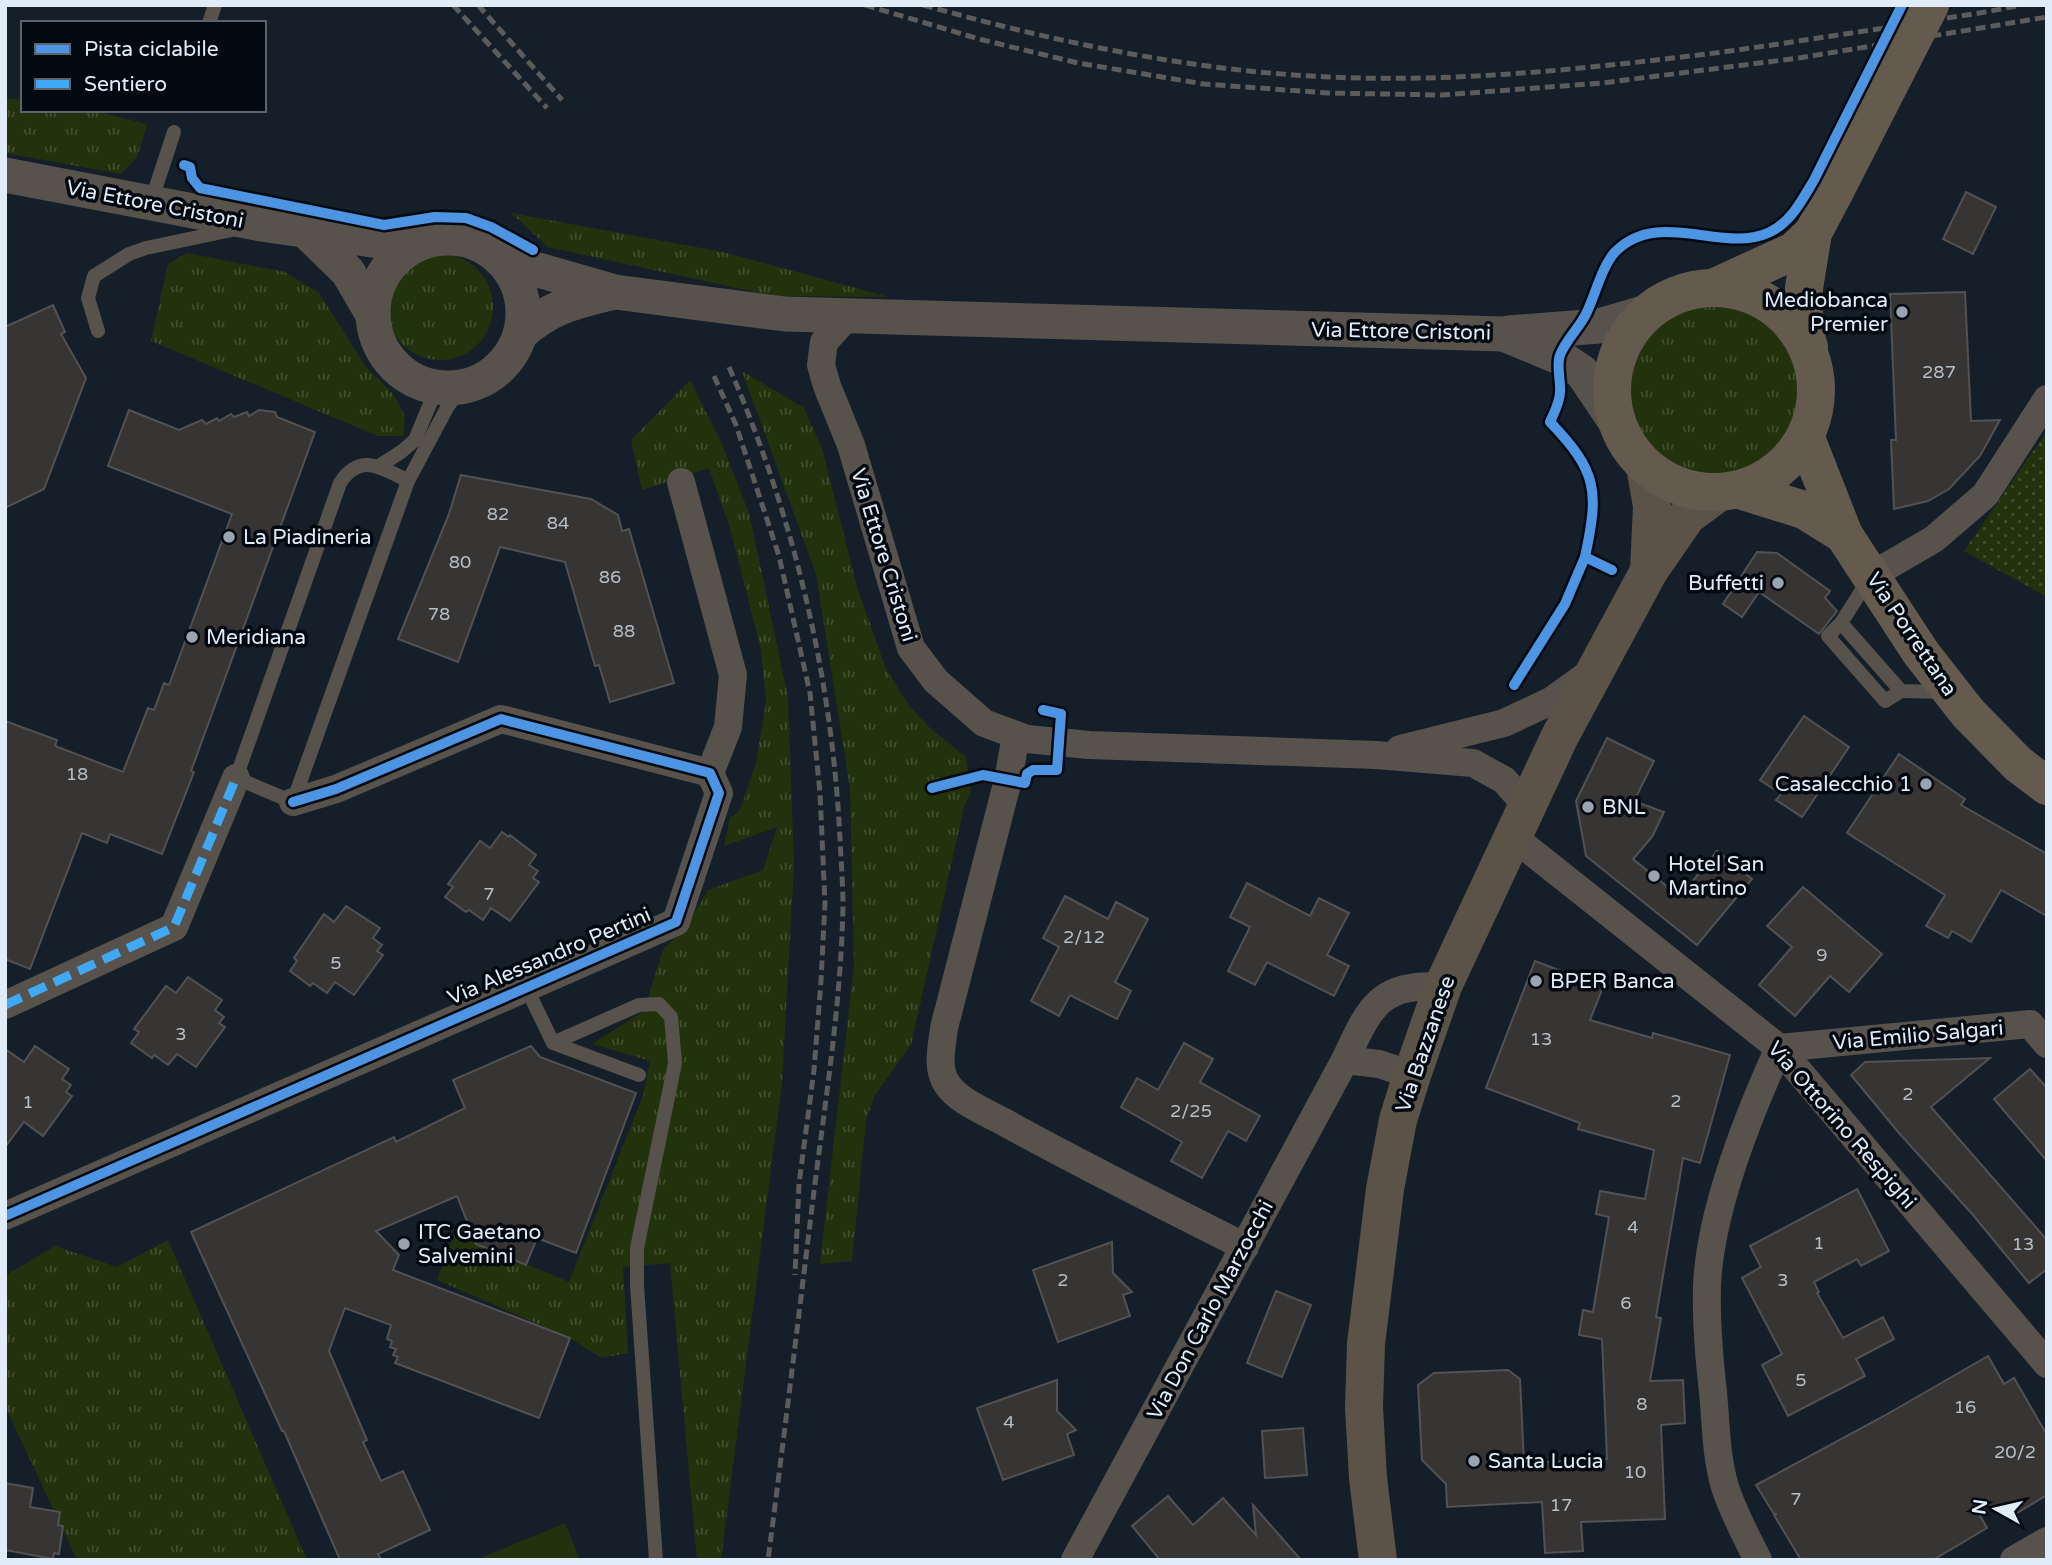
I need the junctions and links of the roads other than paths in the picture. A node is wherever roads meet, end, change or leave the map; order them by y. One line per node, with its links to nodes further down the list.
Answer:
1 (1930, 5): 7 (main road, bridge)
2 (174, 132): 4 (lane)
3 (5, 175): 4 (street, Via Ettore Cristoni)
4 (150, 202): 5 (street, Via Ettore Cristoni)
5 (261, 224): 6 (street, Via Ettore Cristoni); 16 (lane)
6 (306, 231): 8 (street, Via Ettore Cristoni); 14 (street)
7 (1813, 233): 10 (main road); 19 (main road)
8 (414, 246): 9 (street); 14 (street)
9 (500, 259): 11 (street, Via Ettore Cristoni); 17 (street)
10 (1715, 287): 12 (main road); 19 (main road)
11 (615, 292): 13 (street, Via Ettore Cristoni); 17 (street, Via Ettore Cristoni)
12 (1650, 311): 18 (street); 23 (main road)
13 (785, 314): 15 (street, Via Ettore Cristoni); 20 (street, Via Ettore Cristoni)
14 (373, 315): 21 (street)
15 (852, 317): 18 (street, Via Ettore Cristoni); 20 (street)
16 (98, 331)
17 (520, 334): 21 (street)
18 (1504, 334): 23 (street, Via Ettore Cristoni)
19 (1813, 362): 24 (main road)
20 (821, 365): 35 (street, Via Ettore Cristoni)
21 (449, 387): 25 (lane); 27 (lane)
22 (2047, 400): 32 (street)
23 (1619, 427): 26 (main road)
24 (1805, 438): 29 (main road); 30 (main road, Via Porrettana)
25 (379, 466): 27 (lane); 38 (lane)
26 (1645, 466): 29 (main road); 31 (main road, Via Bazzanese)
27 (408, 481): 40 (lane)
28 (681, 482): 37 (street)
29 (1729, 491): 30 (main road, Via Porrettana); 31 (main road, Via Bazzanese)
30 (1844, 534): 32 (main road, Via Porrettana)
31 (1649, 571): 33 (main road, Via Bazzanese)
32 (1872, 575): 34 (main road, Via Porrettana); 34 (lane)
33 (1596, 668): 36 (street, Via Ettore Cristoni); 41 (main road, Via Bazzanese)
34 (1951, 693): 39 (main road, Via Porrettana)
35 (1016, 736): 36 (street, Via Ettore Cristoni); 52 (street)
36 (1376, 755): 41 (street, Via Ettore Cristoni)
37 (710, 772): 40 (street); 43 (street, Via Alessandro Pertini)
38 (236, 778): 40 (lane); 44 (street)
39 (2047, 786)
40 (293, 802)
41 (1520, 821): 42 (main road, Via Bazzanese); 47 (street, Via Ottorino Respighi)
42 (1443, 986): 48 (street, Via Don Carlo Marzocchi); 50 (main road, Via Bazzanese)
43 (526, 987): 45 (lane); 51 (street, Via Alessandro Pertini)
44 (5, 1005)
45 (553, 1043): 49 (lane); 55 (lane)
46 (2047, 1044): 47 (street, Via Emilio Salgari)
47 (1779, 1048): 53 (street, Via Ottorino Respighi); 58 (street)
48 (1345, 1060): 50 (street); 52 (street, Via Don Carlo Marzocchi)
49 (639, 1075)
50 (1412, 1075): 57 (main road, Via Bazzanese)
51 (5, 1216)
52 (1245, 1247): 56 (street, Via Don Carlo Marzocchi)
53 (2047, 1364)
54 (2047, 1541): 59 (street)
55 (656, 1560)
56 (1075, 1560)
57 (1378, 1560)
58 (1758, 1560)
59 (2014, 1560)

